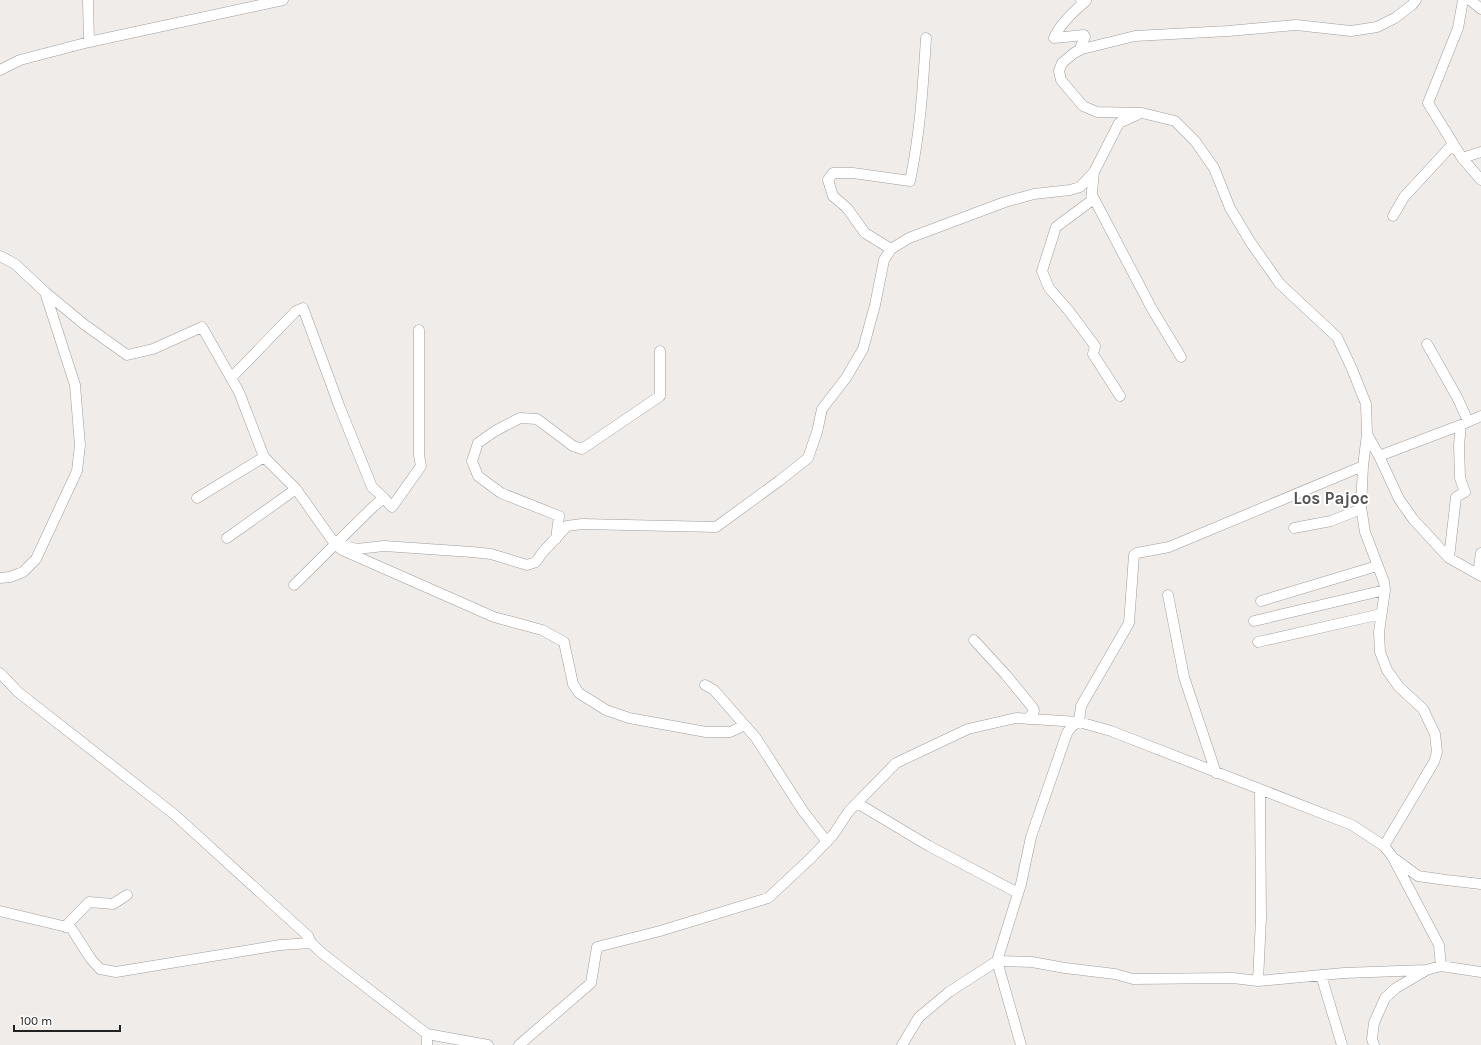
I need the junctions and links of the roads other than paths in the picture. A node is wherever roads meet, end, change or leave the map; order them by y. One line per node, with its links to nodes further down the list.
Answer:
1 (88, 0): 9 (street)
2 (283, 0): 9 (street)
3 (1081, 0): 10 (street)
4 (1416, 0): 10 (street)
5 (1463, 0): 13 (street)
6 (1470, 0): 7 (street)
7 (1481, 9)
8 (926, 38): 20 (street)
9 (89, 42): 11 (street)
10 (1082, 49): 12 (street)
11 (0, 70)
12 (1142, 113): 16 (street); 31 (street)
13 (1454, 144): 15 (street); 19 (street)
14 (1481, 152): 15 (street)
15 (1462, 158): 17 (street)
16 (1094, 172): 18 (street); 20 (street)
17 (1481, 180)
18 (1092, 195): 26 (street); 28 (street)
19 (1393, 216)
20 (891, 249): 41 (street)
21 (0, 256): 22 (street)
22 (45, 292): 27 (street); 47 (street)
23 (419, 330): 37 (street)
24 (1427, 344): 30 (street)
25 (660, 351): 41 (street)
26 (1181, 357)
27 (231, 378): 33 (street); 37 (street)
28 (1120, 396)
29 (1481, 416): 30 (street)
30 (1464, 423): 32 (street); 44 (street)
31 (1367, 434): 32 (street); 34 (street)
32 (1379, 456): 44 (street)
33 (264, 458): 35 (street); 36 (street)
34 (1363, 466): 38 (street); 59 (street)
35 (296, 489): 40 (street); 42 (street)
36 (197, 498)
37 (384, 498): 42 (street)
38 (1361, 509): 39 (street); 45 (street)
39 (1294, 528)
40 (227, 538)
41 (556, 539): 42 (street)
42 (334, 544): 48 (street); 60 (street)
43 (1481, 553): 46 (street)
44 (1449, 558): 46 (street)
45 (1377, 566): 49 (street); 51 (street)
46 (1480, 575)
47 (0, 578)
48 (294, 585)
49 (1385, 590): 52 (street); 53 (street)
50 (1168, 595): 61 (street)
51 (1261, 601)
52 (1381, 614): 55 (street); 65 (street)
53 (1254, 621)
54 (974, 640): 58 (street)
55 (1258, 642)
56 (0, 673): 72 (street)
57 (705, 686): 64 (street)
58 (1028, 719): 59 (street); 63 (street)
59 (1079, 722): 61 (street); 68 (street)
60 (739, 728)
61 (1216, 773): 62 (street)
62 (1260, 790): 65 (street); 78 (street)
63 (857, 803): 64 (street); 68 (street)
64 (827, 842): 82 (street)
65 (1384, 846): 66 (street)
66 (1392, 856): 67 (street); 74 (street)
67 (1481, 884)
68 (1018, 893): 73 (street)
69 (127, 895): 71 (street)
70 (0, 911): 71 (street)
71 (66, 927): 72 (street)
72 (311, 943): 79 (street)
73 (997, 961): 78 (street); 83 (street); 84 (street)
74 (1441, 966): 75 (street); 76 (street)
75 (1426, 970): 77 (street); 86 (street)
76 (1481, 972)
77 (1321, 975): 78 (street); 85 (street)
78 (1258, 981)
79 (427, 1034): 80 (street); 81 (street)
80 (427, 1045)
81 (488, 1045)
82 (519, 1045)
83 (902, 1045)
84 (1021, 1045)
85 (1342, 1045)
86 (1374, 1045)

